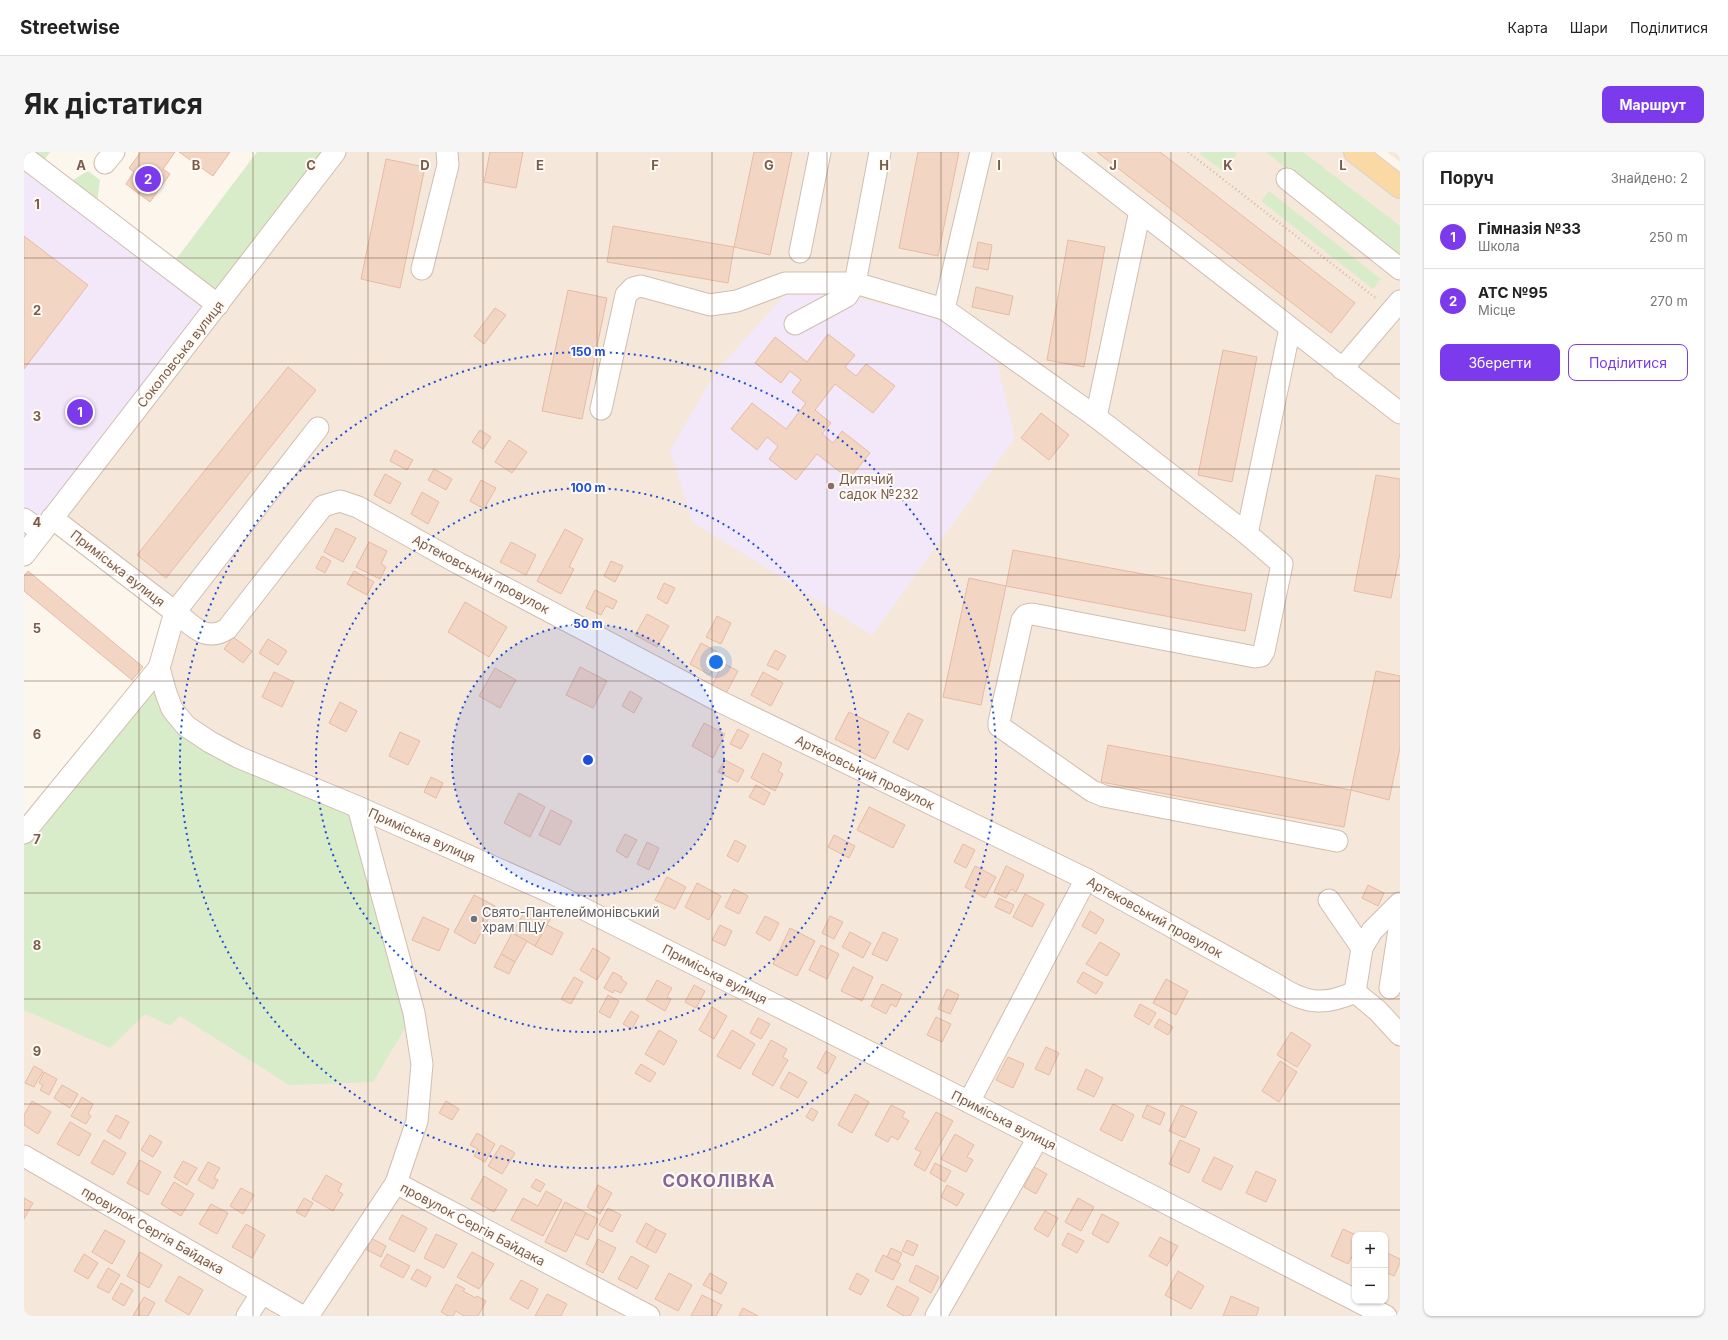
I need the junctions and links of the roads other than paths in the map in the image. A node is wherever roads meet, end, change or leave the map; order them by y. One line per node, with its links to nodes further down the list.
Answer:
1 (335, 152): 16 (street, Соколовська вулиця)
2 (447, 152): 13 (street)
3 (820, 152): 12 (street)
4 (880, 152): 15 (street)
5 (981, 152): 18 (street)
6 (1064, 152): 11 (street)
7 (1355, 152): 10 (main road)
8 (24, 157): 16 (street)
9 (1287, 179): 14 (street)
10 (1400, 187)
11 (1140, 211): 20 (street); 24 (street)
12 (800, 252)
13 (422, 269)
14 (1400, 269)
15 (855, 283): 18 (street); 19 (street); 22 (street)
16 (218, 305): 27 (street, Соколовська вулиця)
17 (1396, 306): 21 (street)
18 (944, 309): 24 (street)
19 (795, 324)
20 (1290, 328): 21 (street); 28 (street)
21 (1342, 369): 23 (street)
22 (601, 409)
23 (1400, 413)
24 (1096, 417): 28 (street)
25 (318, 428): 30 (street)
26 (24, 519): 27 (street, Приміська вулиця)
27 (47, 525): 29 (street, Соколовська вулиця); 30 (street, Приміська вулиця)
28 (1247, 534): 34 (street)
29 (24, 555)
30 (175, 612): 31 (street, Приміська вулиця); 35 (street, Артековський провулок)
31 (159, 668): 32 (street, Приміська вулиця); 33 (street)
32 (358, 807): 43 (street, Приміська вулиця); 46 (street)
33 (24, 833)
34 (1337, 841)
35 (1086, 879): 41 (street, Артековський провулок); 43 (street)
36 (1329, 900): 39 (street)
37 (1400, 903): 39 (street)
38 (1400, 923): 40 (street)
39 (1362, 948): 41 (street)
40 (1390, 988)
41 (1355, 992): 42 (street)
42 (1400, 1035)
43 (969, 1102): 44 (street, Приміська вулиця)
44 (1038, 1138): 48 (street, Приміська вулиця); 54 (street)
45 (24, 1156): 47 (street, провулок Сергія Байдака)
46 (396, 1183): 52 (street, провулок Сергія Байдака); 53 (street, провулок Сергія Байдака)
47 (262, 1293): 50 (street); 51 (street, провулок Сергія Байдака)
48 (1352, 1298)
49 (1364, 1304): 55 (street, Приміська вулиця)
50 (247, 1316)
51 (302, 1316)
52 (308, 1316)
53 (649, 1316)
54 (936, 1316)
55 (1386, 1316)

